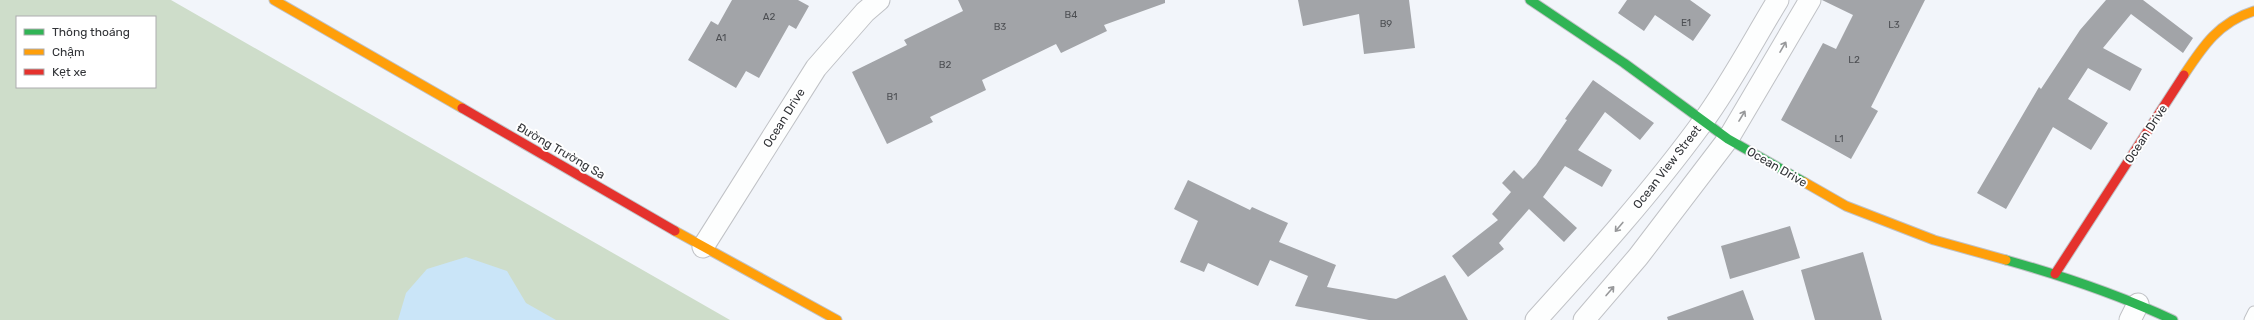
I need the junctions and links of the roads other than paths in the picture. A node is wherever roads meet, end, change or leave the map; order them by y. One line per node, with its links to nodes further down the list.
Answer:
1 (274, 0): 9 (street, Đường Trường Sa)
2 (879, 0): 9 (street, Ocean Drive)
3 (1530, 0): 7 (street, Ocean Drive)
4 (1778, 0): 7 (street, Ocean View Street)
5 (1810, 0): 8 (street, one-way to 5)
6 (2254, 11): 10 (street, Ocean Drive)
7 (1703, 122): 8 (street, Ocean Drive); 14 (street, Ocean View Street, one-way to 14)
8 (1728, 139): 10 (street, Ocean Drive); 15 (street, one-way to 8)
9 (704, 247): 13 (street, Đường Trường Sa)
10 (2055, 274): 11 (street, Ocean Drive)
11 (2134, 312): 16 (street, Ocean Drive)
12 (2254, 312): 17 (lane)
13 (837, 320)
14 (1536, 320)
15 (1584, 320)
16 (2173, 320)
17 (2250, 320)

